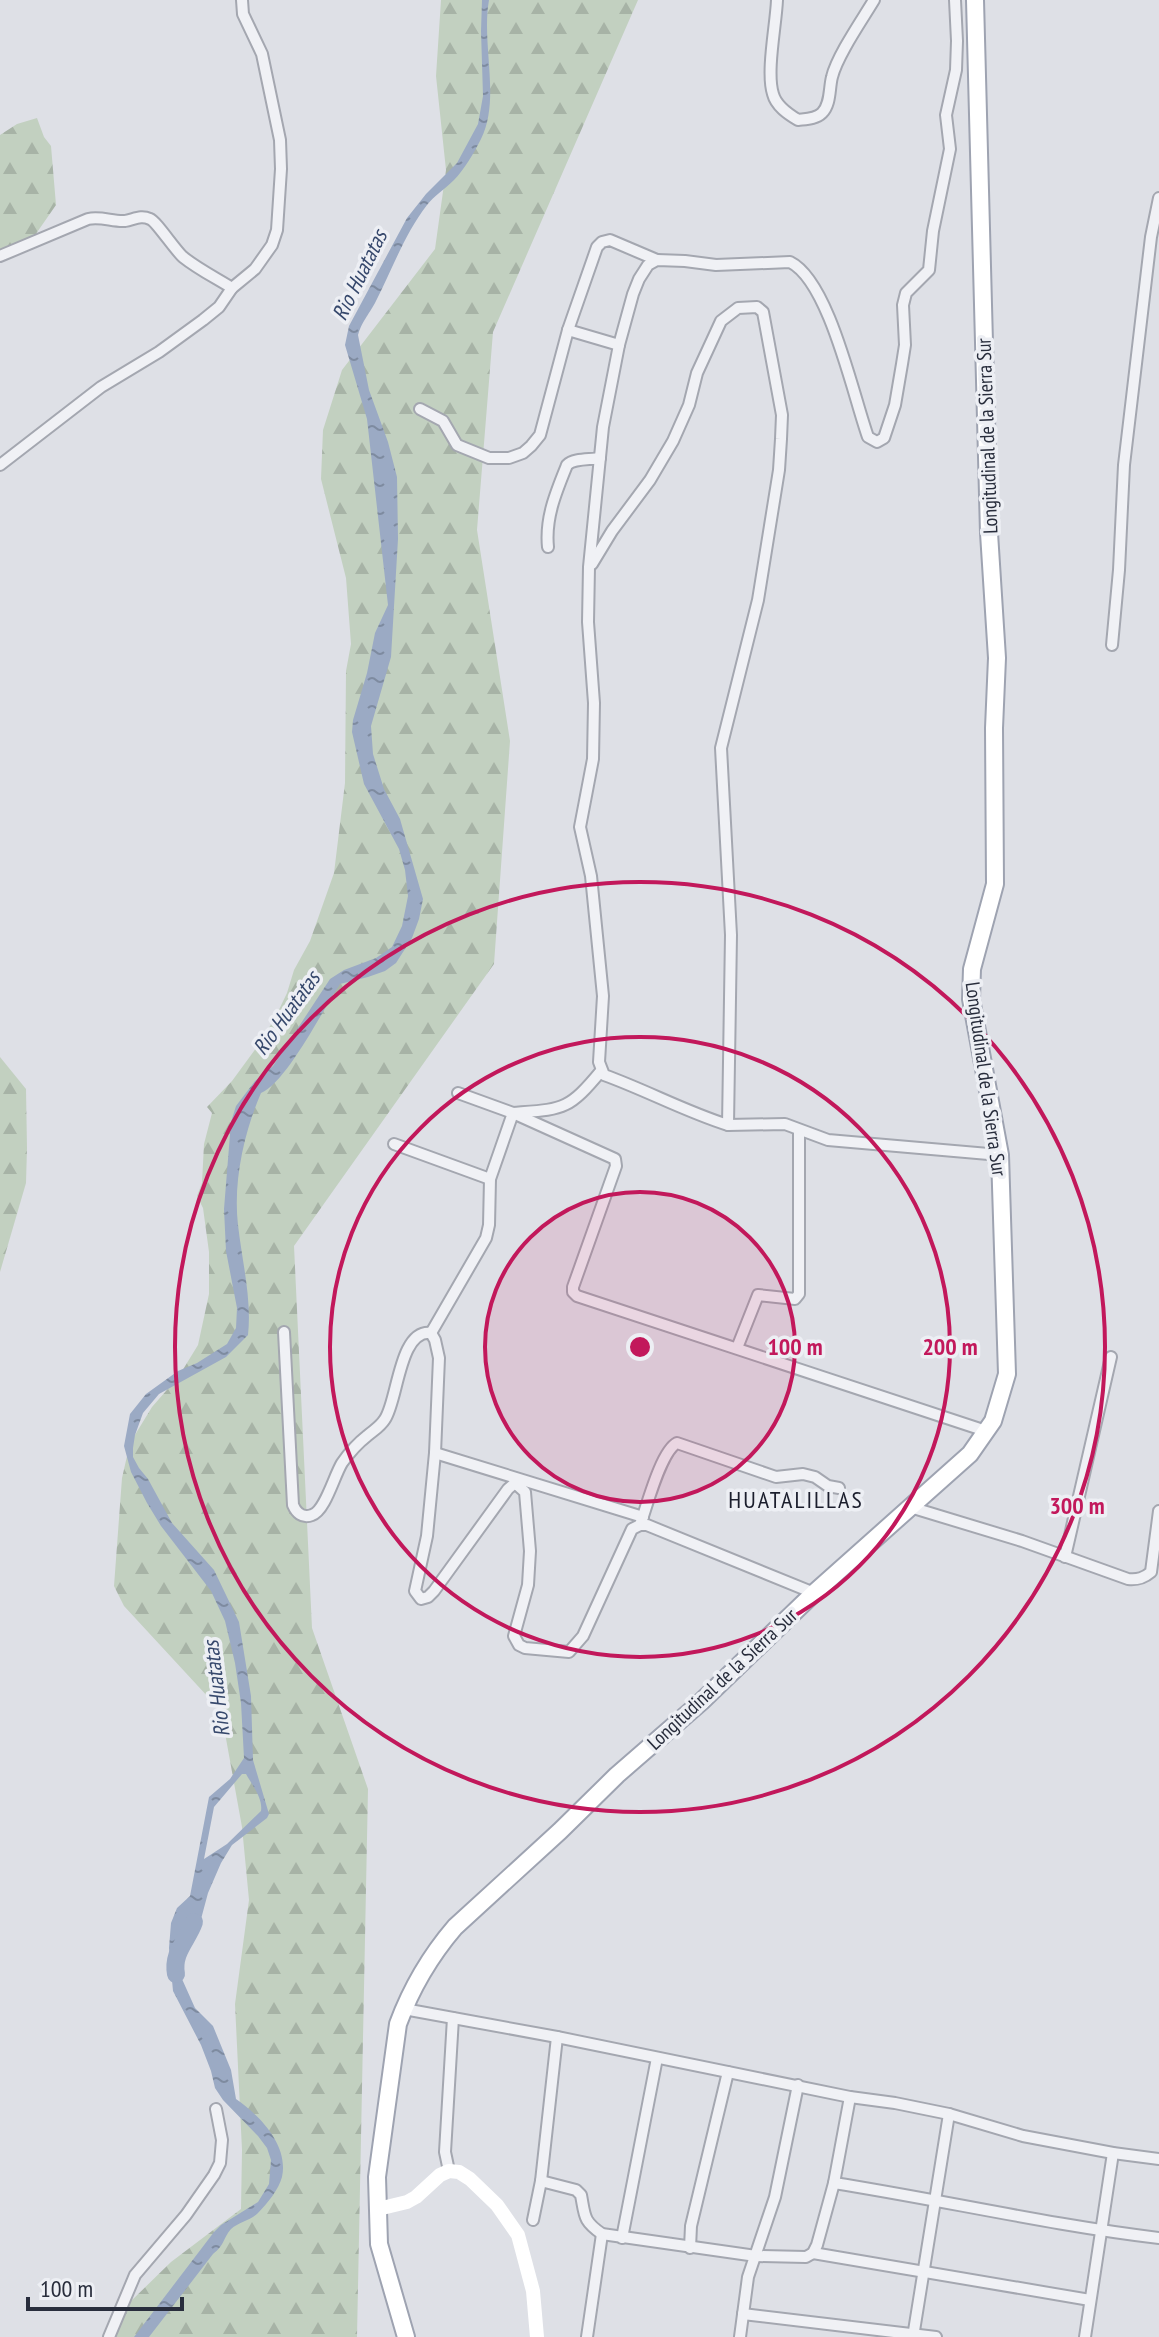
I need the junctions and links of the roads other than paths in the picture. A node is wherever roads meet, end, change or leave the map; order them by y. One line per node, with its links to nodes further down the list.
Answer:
1 (242, 0): 9 (street)
2 (777, 0): 3 (street)
3 (874, 0)
4 (955, 0): 8 (street)
5 (975, 0): 24 (main road, Longitudinal de la Sierra Sur)
6 (1159, 198): 17 (street)
7 (0, 256): 9 (street)
8 (657, 260): 10 (street); 11 (street)
9 (232, 288): 14 (street)
10 (568, 330): 11 (street); 12 (street)
11 (619, 345): 13 (street)
12 (420, 409)
13 (600, 458): 15 (street); 16 (street)
14 (0, 465)
15 (548, 547)
16 (589, 567): 18 (street); 21 (street)
17 (1112, 645)
18 (601, 1071): 20 (street); 21 (street)
19 (458, 1093): 20 (street)
20 (513, 1113): 25 (street); 28 (street)
21 (728, 1125): 22 (street)
22 (799, 1130): 24 (street); 28 (street)
23 (394, 1144): 25 (street)
24 (1000, 1155): 30 (main road, Longitudinal de la Sierra Sur)
25 (490, 1179): 27 (street)
26 (284, 1332): 27 (street)
27 (431, 1333): 31 (street)
28 (737, 1348): 30 (street)
29 (1111, 1357): 36 (street)
30 (986, 1431): 33 (main road, Longitudinal de la Sierra Sur)
31 (435, 1453): 35 (street); 35 (street)
32 (839, 1488): 35 (street)
33 (910, 1507): 36 (street); 37 (main road, Longitudinal de la Sierra Sur)
34 (1159, 1511): 36 (street)
35 (642, 1521): 37 (street)
36 (1065, 1557)
37 (814, 1593): 38 (main road, Longitudinal de la Sierra Sur)
38 (404, 2009): 39 (street); 53 (main road, Longitudinal de la Sierra Sur)
39 (453, 2018): 40 (street); 49 (street)
40 (557, 2037): 41 (street); 50 (street)
41 (657, 2058): 42 (street); 57 (street)
42 (728, 2072): 43 (street); 59 (street)
43 (798, 2085): 44 (street); 61 (street)
44 (850, 2097): 46 (street); 51 (street)
45 (216, 2109): 66 (street)
46 (949, 2114): 47 (street); 52 (street)
47 (1113, 2153): 48 (street); 55 (street)
48 (1159, 2159)
49 (449, 2171): 53 (main road); 68 (main road)
50 (541, 2181): 54 (street); 56 (street)
51 (834, 2183): 52 (street); 60 (street)
52 (934, 2199): 55 (street); 62 (street)
53 (378, 2209): 67 (main road, Longitudinal de la Sierra Sur)
54 (533, 2220)
55 (1100, 2231): 58 (street); 63 (street)
56 (602, 2234): 57 (street); 69 (street)
57 (622, 2238): 59 (street)
58 (1159, 2238)
59 (690, 2248): 61 (street)
60 (813, 2253): 61 (street); 62 (street)
61 (756, 2256): 64 (street)
62 (923, 2271): 63 (street); 65 (street)
63 (1090, 2300): 72 (street)
64 (743, 2314): 65 (street); 70 (street)
65 (913, 2336): 71 (street)
66 (109, 2337)
67 (406, 2337)
68 (537, 2337)
69 (587, 2337)
70 (740, 2337)
71 (936, 2337)
72 (1085, 2337)

